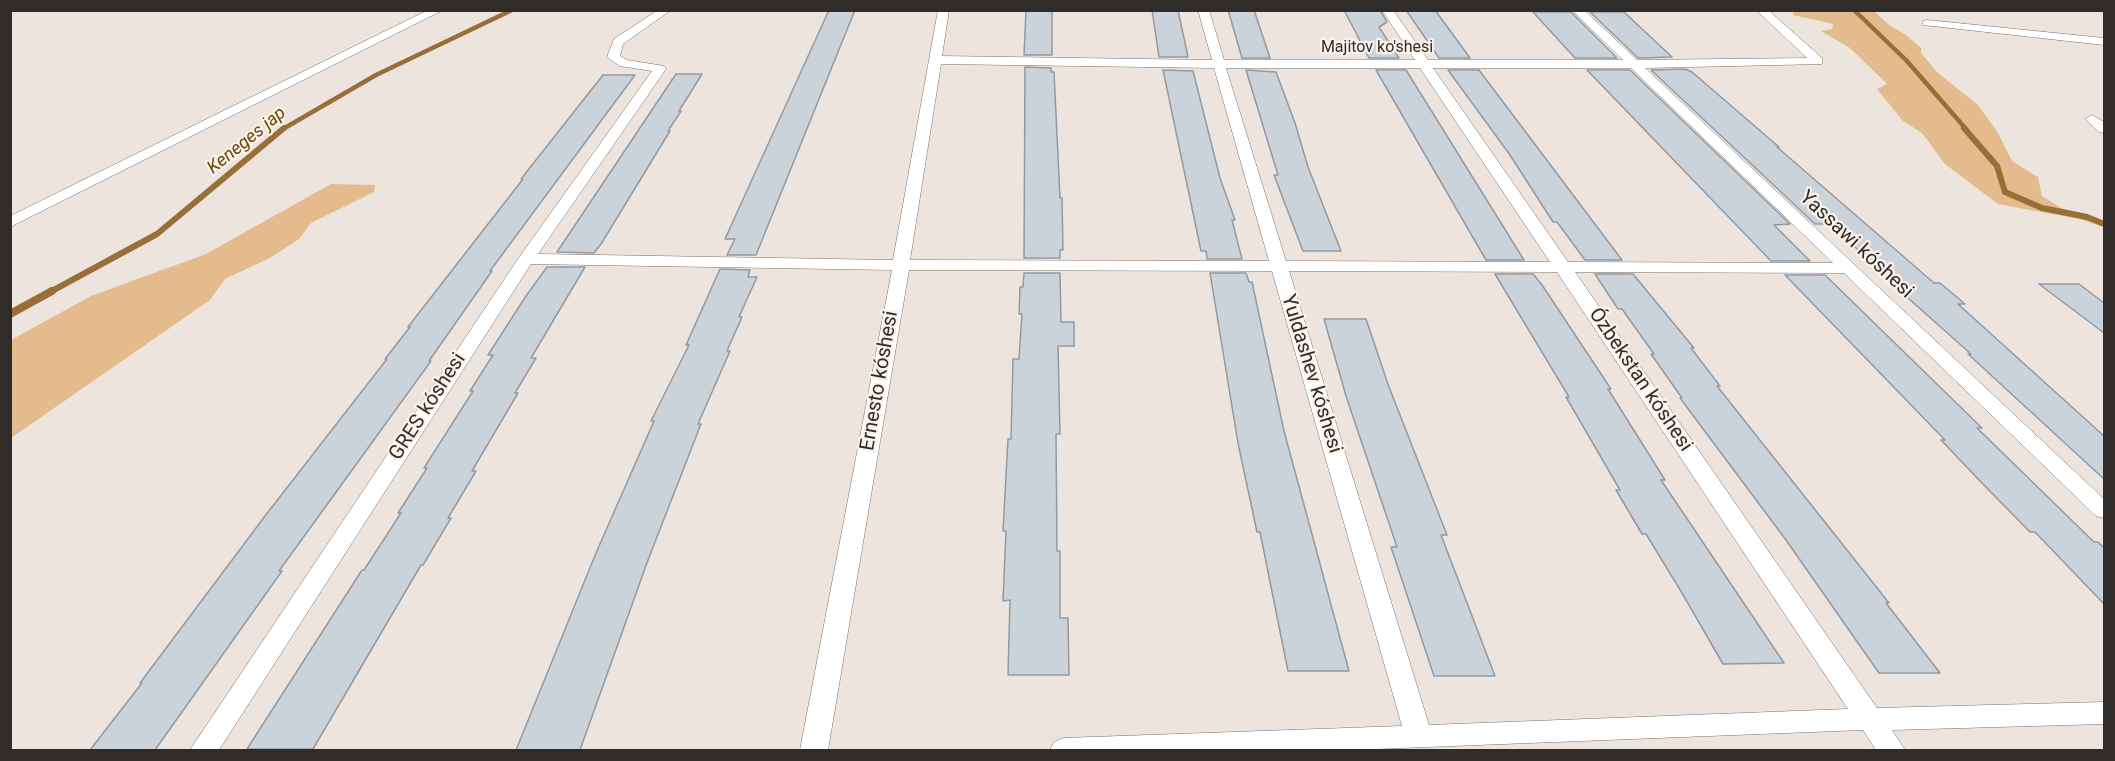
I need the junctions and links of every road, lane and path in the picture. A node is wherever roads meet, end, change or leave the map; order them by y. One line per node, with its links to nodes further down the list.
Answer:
1 (438, 10): 16 (street)
2 (666, 10): 17 (street, GRES kóshesi)
3 (944, 10): 10 (street, Ernesto kóshesi)
4 (1203, 10): 11 (street, Yuldashev kóshesi)
5 (1387, 10): 12 (street, Ózbekstan kóshesi)
6 (1577, 10): 13 (street, Yassawi kóshesi)
7 (1761, 10): 13 (street, Majitov ko'shesi)
8 (1927, 23): 9 (street)
9 (2104, 42)
10 (936, 60): 11 (street, Majitov ko'shesi); 18 (street, Ernesto kóshesi)
11 (1218, 64): 12 (street, Majitov ko'shesi); 19 (street, Yuldashev kóshesi)
12 (1424, 64): 13 (street, Majitov ko'shesi); 20 (street, Ózbekstan kóshesi)
13 (1633, 64): 21 (street, Yassawi kóshesi)
14 (2098, 117): 15 (street)
15 (2104, 129)
16 (10, 222)
17 (526, 259): 18 (street); 26 (street, GRES kóshesi)
18 (901, 265): 19 (street); 27 (street, Ernesto kóshesi)
19 (1279, 267): 20 (street); 25 (street, Yuldashev kóshesi)
20 (1565, 268): 21 (street); 24 (street, Ózbekstan kóshesi)
21 (1849, 268): 22 (street, Yassawi kóshesi)
22 (2104, 511)
23 (2104, 714): 24 (street)
24 (1870, 718): 25 (street); 29 (street, Ózbekstan kóshesi)
25 (1419, 736): 28 (street)
26 (204, 750)
27 (814, 750)
28 (1064, 750)
29 (1891, 750)

